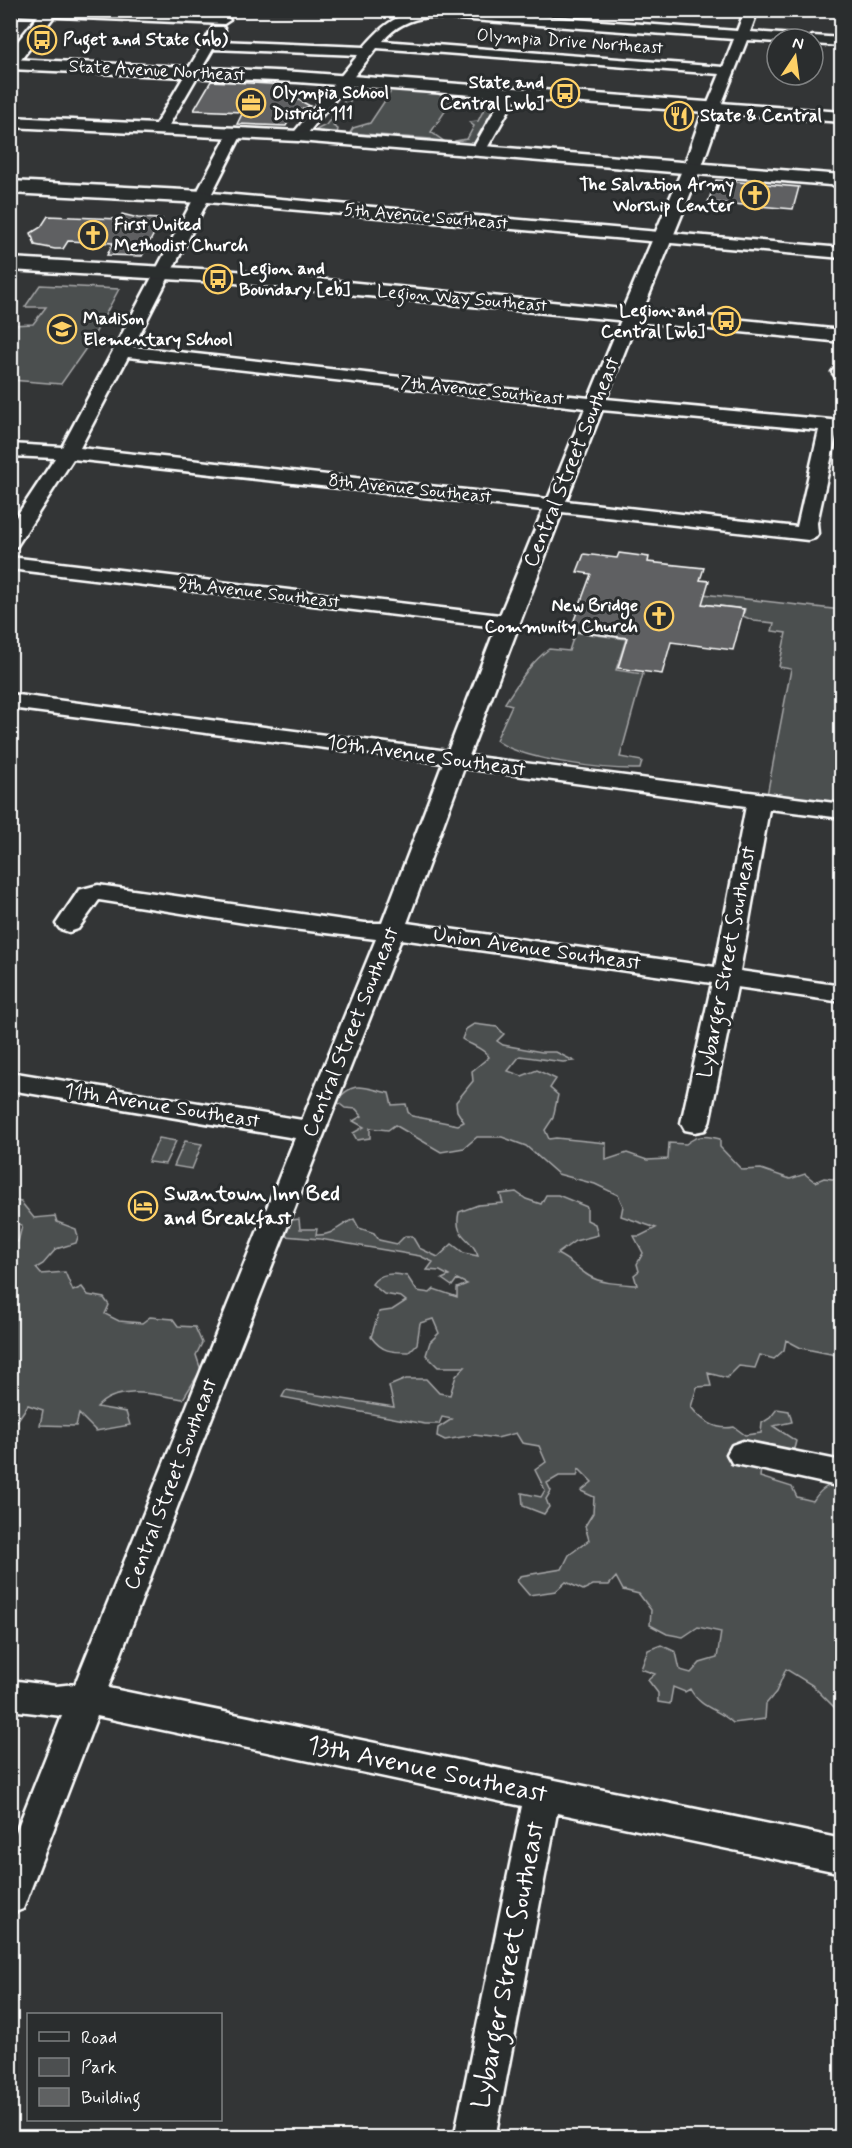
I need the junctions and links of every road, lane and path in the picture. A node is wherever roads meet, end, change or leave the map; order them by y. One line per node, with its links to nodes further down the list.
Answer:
1 (620, 10): 7 (street)
2 (752, 10): 8 (street)
3 (10, 11): 4 (street)
4 (51, 12): 6 (street); 14 (main road)
5 (483, 13): 7 (street); 13 (street)
6 (227, 15): 12 (street)
7 (612, 26): 8 (street)
8 (742, 35): 9 (street); 15 (street)
9 (765, 37)
10 (825, 41): 11 (street)
11 (842, 42)
12 (209, 45): 13 (street, Olympia Drive Northeast); 16 (street)
13 (371, 47): 15 (street, Olympia Drive Northeast); 17 (street)
14 (10, 63): 16 (main road, State Avenue Northeast)
15 (728, 71): 19 (street)
16 (194, 72): 17 (main road, State Avenue Northeast); 22 (street)
17 (345, 81): 18 (main road, State Avenue Northeast); 24 (street)
18 (511, 94): 19 (main road, State Avenue Northeast); 25 (street)
19 (713, 108): 20 (main road, State Avenue Northeast); 26 (main road, Central Street Southeast)
20 (842, 117)
21 (10, 122): 22 (main road)
22 (160, 129): 23 (main road)
23 (236, 132): 24 (main road); 29 (street)
24 (298, 136): 25 (main road)
25 (479, 150): 26 (main road)
26 (692, 168): 27 (main road); 30 (main road, Central Street Southeast)
27 (842, 181)
28 (10, 187): 29 (main road, 5th Avenue Southeast)
29 (203, 197): 30 (street, 5th Avenue Southeast); 33 (street)
30 (663, 238): 31 (street, 5th Avenue Southeast); 34 (main road, Central Street Southeast)
31 (842, 253)
32 (10, 264): 33 (main road, Legion Way Southeast)
33 (165, 272): 34 (main road, Legion Way Southeast); 36 (street)
34 (631, 315): 35 (main road, Legion Way Southeast); 37 (street, Central Street Southeast)
35 (842, 336)
36 (124, 351): 37 (street, 7th Avenue Southeast); 40 (street)
37 (596, 402): 38 (street, 7th Avenue Southeast); 41 (street, Central Street Southeast)
38 (835, 427): 41 (street, 8th Avenue Southeast)
39 (10, 450): 40 (street, 8th Avenue Southeast)
40 (68, 453): 41 (street, 8th Avenue Southeast); 42 (street)
41 (555, 505): 44 (street, Central Street Southeast)
42 (10, 542)
43 (10, 563): 44 (street, 9th Avenue Southeast)
44 (508, 622): 46 (street, Central Street Southeast)
45 (10, 701): 46 (street, 10th Avenue Southeast)
46 (455, 758): 47 (street, 10th Avenue Southeast); 50 (street, Central Street Southeast)
47 (759, 800): 48 (street, 10th Avenue Southeast); 51 (street, Lybarger Street Southeast)
48 (842, 811)
49 (69, 924): 50 (street, Union Avenue Southeast)
50 (392, 930): 51 (street, Union Avenue Southeast); 55 (street, Central Street Southeast)
51 (726, 976): 52 (street, Union Avenue Southeast); 54 (street, Lybarger Street Southeast)
52 (842, 994)
53 (10, 1081): 55 (street, 11th Avenue Southeast)
54 (695, 1123)
55 (313, 1131): 59 (street, Central Street Southeast)
56 (743, 1454): 57 (street)
57 (842, 1474)
58 (10, 1695): 59 (street, 13th Avenue Southeast)
59 (88, 1699): 60 (street, 13th Avenue Southeast); 62 (street, Central Street Southeast)
60 (543, 1793): 61 (street, 13th Avenue Southeast); 63 (street, Lybarger Street Southeast)
61 (842, 1856)
62 (10, 1896)
63 (474, 2138)

